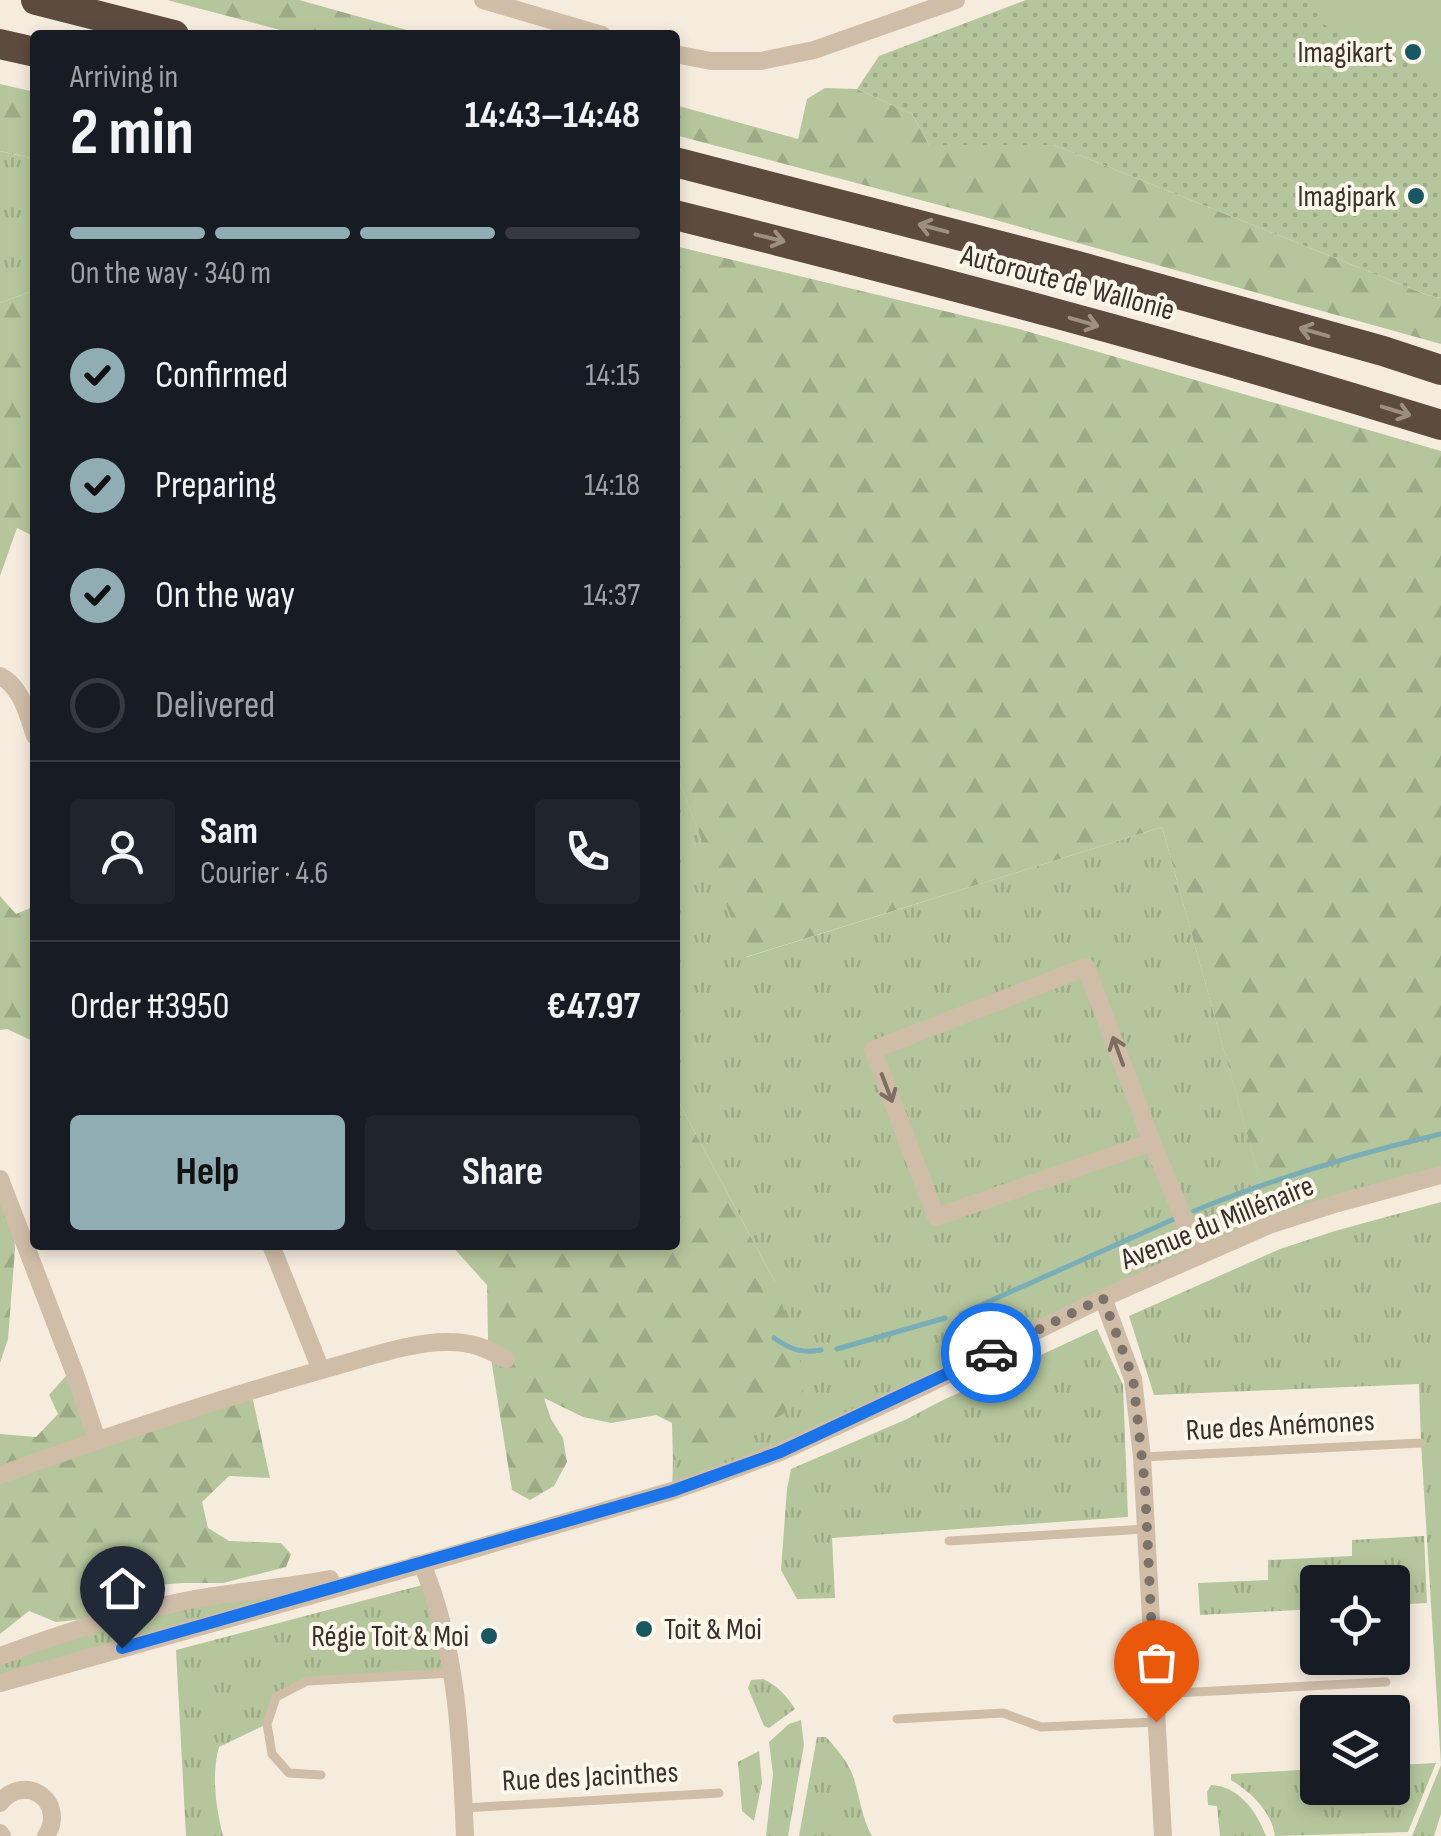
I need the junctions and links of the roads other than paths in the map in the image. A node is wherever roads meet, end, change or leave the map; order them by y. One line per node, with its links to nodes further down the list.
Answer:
1 (36, 0): 4 (highway)
2 (483, 0): 5 (street)
3 (956, 0): 8 (street)
4 (154, 30)
5 (585, 30)
6 (0, 44): 7 (highway)
7 (30, 51)
8 (680, 55)
9 (680, 163): 11 (highway, Autoroute de Wallonie, one-way to 9)
10 (680, 215): 12 (highway, Autoroute de Wallonie, one-way to 12)
11 (1441, 370)
12 (1441, 424)
13 (0, 676): 14 (street)
14 (30, 722)
15 (1152, 1142): 15 (street, one-way to 15); 19 (street)
16 (1441, 1175): 19 (street, Avenue du Millénaire)
17 (0, 1179): 23 (street)
18 (274, 1250): 22 (street)
19 (1200, 1256): 20 (street, Avenue du Millénaire)
20 (1103, 1298): 25 (street); 29 (street, Avenue du Millénaire)
21 (506, 1359): 22 (street)
22 (320, 1370): 23 (street)
23 (97, 1440): 26 (street)
24 (1421, 1443): 25 (lane, Rue des Anémones)
25 (1142, 1457): 27 (street)
26 (0, 1475)
27 (1147, 1529): 28 (lane); 34 (street)
28 (949, 1541)
29 (422, 1564): 30 (street); 31 (street); 33 (street, Avenue du Millénaire)
30 (0, 1656)
31 (453, 1674): 37 (lane); 40 (street)
32 (1386, 1682): 34 (lane)
33 (0, 1683)
34 (1154, 1694): 36 (street)
35 (897, 1718): 36 (lane)
36 (1156, 1722): 43 (street)
37 (321, 1775)
38 (719, 1793): 40 (lane, Rue des Jacinthes)
39 (0, 1803): 41 (street)
40 (464, 1808): 42 (street)
41 (46, 1836)
42 (466, 1836)
43 (1163, 1836)

